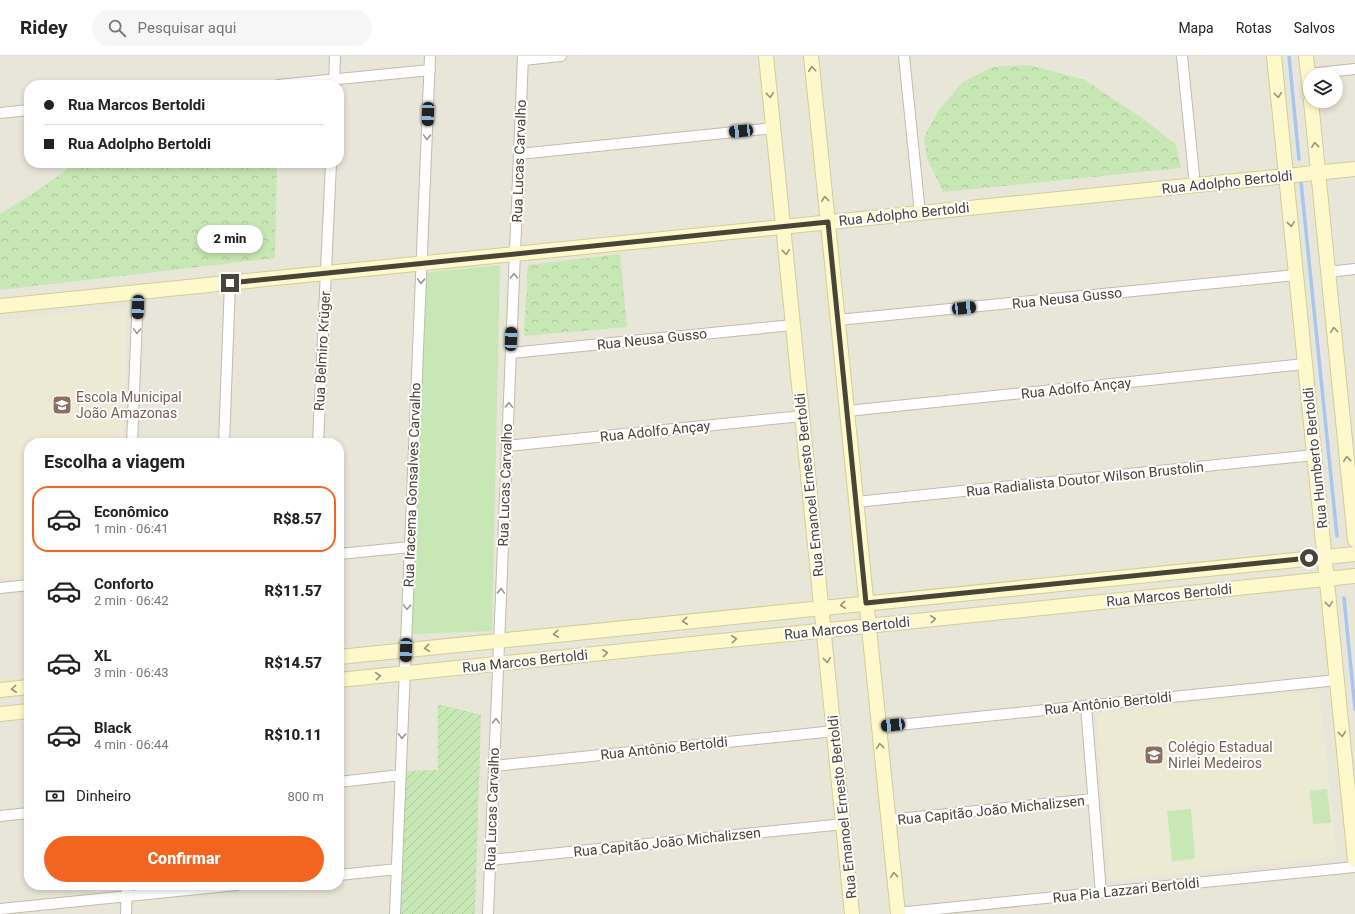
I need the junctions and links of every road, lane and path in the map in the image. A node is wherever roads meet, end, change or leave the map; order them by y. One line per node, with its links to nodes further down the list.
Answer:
1 (335, 56): 15 (street)
2 (430, 56): 13 (street, Rua Iracema Gonsalves Carvalho)
3 (561, 56): 10 (street)
4 (766, 56): 20 (street, Rua Emanoel Ernesto Bertoldi, one-way to 20)
5 (811, 56): 28 (street, one-way to 5)
6 (904, 56): 27 (street)
7 (1182, 56): 26 (street)
8 (1274, 56): 25 (street, Rua Humberto Bertoldi, one-way to 25)
9 (1306, 56): 11 (street)
10 (523, 58): 21 (street, Rua Lucas Carvalho)
11 (1307, 68)
12 (1355, 69): 14 (street)
13 (430, 70): 16 (street); 31 (street, Rua Iracema Gonsalves Carvalho, one-way to 31)
14 (1343, 70)
15 (334, 80)
16 (344, 81)
17 (1312, 108): 24 (street, one-way to 17)
18 (24, 111): 19 (street)
19 (0, 113)
20 (773, 128): 21 (street); 29 (street, Rua Emanoel Ernesto Bertoldi)
21 (519, 154): 30 (street, Rua Lucas Carvalho)
22 (330, 168): 34 (street, Rua Belmiro Krüger)
23 (1355, 169): 24 (street, Rua Adolpho Bertoldi)
24 (1318, 173): 25 (street, Rua Adolpho Bertoldi); 33 (street)
25 (1286, 176): 26 (street, Rua Adolpho Bertoldi); 35 (street, Rua Humberto Bertoldi, one-way to 35)
26 (1195, 185): 27 (street, Rua Adolpho Bertoldi)
27 (920, 213): 28 (street, Rua Adolpho Bertoldi)
28 (828, 222): 29 (street, Rua Adolpho Bertoldi); 39 (street)
29 (783, 227): 30 (street, Rua Adolpho Bertoldi); 40 (street, Rua Emanoel Ernesto Bertoldi, one-way to 40)
30 (515, 254): 31 (street, Rua Adolpho Bertoldi); 41 (street, Rua Lucas Carvalho, one-way to 30)
31 (422, 263): 34 (street, Rua Adolpho Bertoldi); 52 (street, Rua Iracema Gonsalves Carvalho, one-way to 52)
32 (1355, 269): 33 (street)
33 (1328, 272): 51 (street, one-way to 33)
34 (326, 273): 36 (street, Rua Adolpho Bertoldi); 47 (street, Rua Belmiro Krüger)
35 (1296, 275): 39 (street, Rua Neusa Gusso); 42 (street, Rua Humberto Bertoldi)
36 (230, 283): 37 (street, Rua Adolpho Bertoldi); 46 (street)
37 (138, 292): 38 (street, Rua Adolpho Bertoldi); 45 (street, one-way to 45)
38 (0, 306)
39 (838, 320): 43 (street)
40 (793, 325): 41 (street, Rua Neusa Gusso); 44 (street, Rua Emanoel Ernesto Bertoldi)
41 (511, 353): 48 (street, Rua Lucas Carvalho, one-way to 41)
42 (1305, 364): 43 (street, Rua Adolfo Ançay); 49 (street, Rua Humberto Bertoldi)
43 (847, 411): 50 (street)
44 (802, 416): 48 (street, Rua Adolfo Ançay); 61 (street, Rua Emanoel Ernesto Bertoldi)
45 (132, 438)
46 (224, 438)
47 (318, 438)
48 (507, 446): 64 (street, Rua Lucas Carvalho, one-way to 48)
49 (1314, 456): 50 (street, Rua Radialista Doutor Wilson Brustolin); 55 (street, Rua Humberto Bertoldi)
50 (856, 502): 60 (street)
51 (1355, 540)
52 (410, 547): 53 (street); 65 (street, Rua Iracema Gonsalves Carvalho, one-way to 65)
53 (344, 554)
54 (1355, 554): 55 (street, Rua Marcos Bertoldi)
55 (1324, 557): 57 (street, Rua Humberto Bertoldi); 60 (street, Rua Marcos Bertoldi)
56 (1355, 576): 57 (street, Rua Marcos Bertoldi)
57 (1327, 580): 62 (street, Rua Marcos Bertoldi, one-way to 57); 70 (street, Rua Humberto Bertoldi, one-way to 70)
58 (24, 586): 59 (street)
59 (0, 588)
60 (866, 603): 61 (street, Rua Marcos Bertoldi, one-way to 61); 62 (street)
61 (822, 607): 63 (street, Rua Emanoel Ernesto Bertoldi); 64 (street, Rua Marcos Bertoldi, one-way to 64)
62 (868, 626): 63 (street, Rua Marcos Bertoldi); 76 (street)
63 (824, 630): 67 (street, Rua Marcos Bertoldi, one-way to 63); 77 (street, Rua Emanoel Ernesto Bertoldi, one-way to 77)
64 (499, 640): 65 (street, Rua Marcos Bertoldi, one-way to 65); 67 (street, Rua Lucas Carvalho)
65 (406, 650): 66 (street, Rua Marcos Bertoldi); 68 (street, Rua Iracema Gonsalves Carvalho)
66 (344, 656)
67 (498, 663): 68 (street, Rua Marcos Bertoldi); 78 (street, Rua Lucas Carvalho, one-way to 67)
68 (405, 673): 69 (street, Rua Marcos Bertoldi, one-way to 68); 79 (street, Rua Iracema Gonsalves Carvalho, one-way to 79)
69 (344, 679)
70 (1337, 680): 73 (street, Rua Antônio Bertoldi); 87 (street, Rua Humberto Bertoldi, one-way to 87)
71 (24, 688): 72 (street, one-way to 72)
72 (0, 690)
73 (1086, 706): 76 (street, Rua Antônio Bertoldi); 81 (street)
74 (24, 712): 75 (street)
75 (0, 714)
76 (879, 727): 84 (street, one-way to 76)
77 (834, 731): 78 (street, Rua Antônio Bertoldi); 85 (street, Rua Emanoel Ernesto Bertoldi)
78 (494, 766): 86 (street, Rua Lucas Carvalho)
79 (400, 776): 80 (street); 89 (street, Rua Iracema Gonsalves Carvalho)
80 (344, 782)
81 (1094, 800): 84 (street, Rua Capitão João Michalizsen); 93 (street)
82 (24, 814): 83 (street)
83 (0, 816)
84 (888, 820): 96 (street, one-way to 84)
85 (844, 824): 86 (street, Rua Capitão João Michalizsen); 100 (street, Rua Emanoel Ernesto Bertoldi)
86 (490, 860): 99 (street, Rua Lucas Carvalho)
87 (1355, 860)
88 (1355, 867): 93 (street, Rua Pia Lazzari Bertoldi)
89 (397, 869): 90 (street); 98 (street, Rua Iracema Gonsalves Carvalho)
90 (344, 874)
91 (127, 890): 94 (street)
92 (187, 890): 94 (street)
93 (1101, 893): 96 (street, Rua Pia Lazzari Bertoldi)
94 (127, 896): 95 (street); 97 (street)
95 (0, 909)
96 (897, 913)
97 (126, 914)
98 (395, 914)
99 (488, 914)
100 (852, 914)

